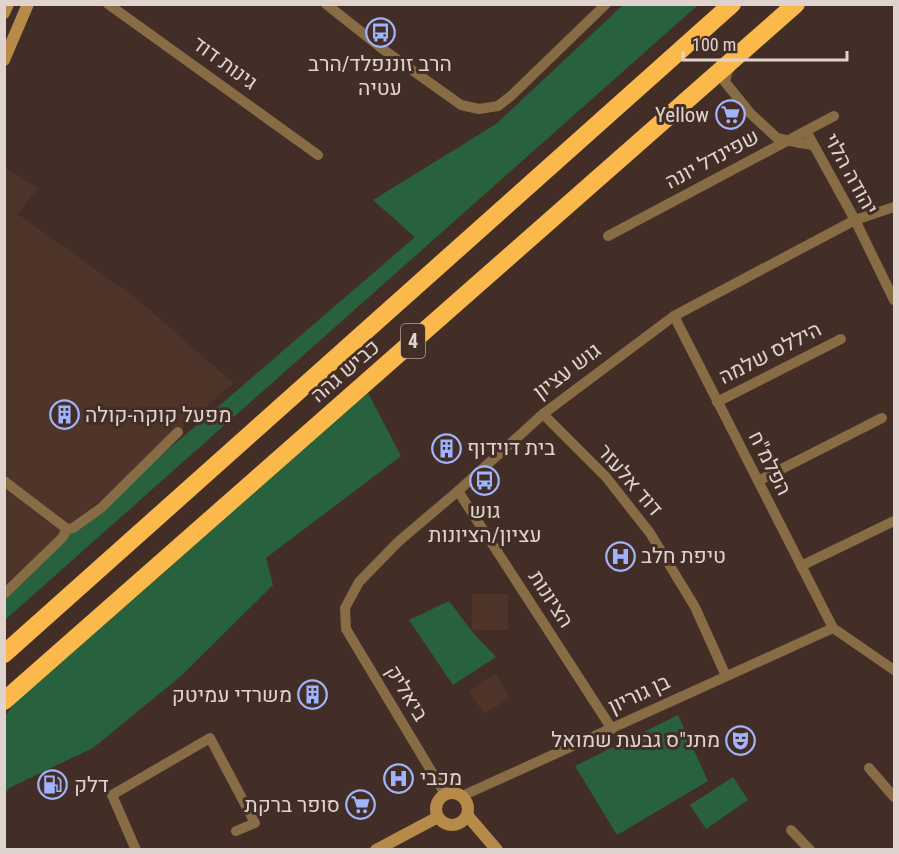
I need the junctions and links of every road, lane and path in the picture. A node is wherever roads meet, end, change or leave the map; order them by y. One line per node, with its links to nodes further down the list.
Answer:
1 (8, 4): 8 (street)
2 (28, 4): 10 (street)
3 (108, 4): 15 (street, גינות דוד)
4 (326, 4): 5 (street)
5 (606, 4)
6 (732, 4): 35 (highway, כביש גהה / 4)
7 (796, 4): 9 (highway, כביש גהה / 4)
8 (4, 13)
9 (738, 56): 13 (street); 38 (highway, כביש גהה / 4)
10 (4, 60)
11 (834, 116): 12 (street, שפינדל יונה)
12 (806, 132): 13 (street, שפינדל יונה); 14 (street, יהודה הלוי)
13 (789, 140): 14 (street); 18 (street, שפינדל יונה)
14 (813, 144): 17 (street, יהודה הלוי)
15 (318, 155)
16 (894, 207): 17 (street, גוש עציון)
17 (855, 220): 19 (street, יהודה הלוי); 20 (street, גוש עציון)
18 (608, 236)
19 (894, 300)
20 (674, 316): 22 (street, הפלמ"ח); 23 (street, גוש עציון)
21 (841, 339): 22 (street, היללס שלמה)
22 (717, 402): 27 (street, הפלמ"ח)
23 (543, 414): 28 (street, גוש עציון); 37 (street, דוד אלעזר)
24 (882, 417): 27 (street)
25 (178, 432): 30 (street)
26 (4, 481): 30 (street)
27 (758, 481): 31 (street, הפלמ"ח)
28 (458, 491): 33 (street, גוש עציון); 39 (street, הציונות)
29 (894, 521): 31 (street)
30 (66, 530): 32 (street)
31 (801, 566): 34 (street, הפלמ"ח)
32 (4, 594)
33 (345, 608): 41 (street, ביאליק)
34 (832, 628): 36 (street); 37 (street, בן גוריון)
35 (4, 654)
36 (894, 670)
37 (726, 676): 39 (street, בן גוריון)
38 (4, 701)
39 (612, 729): 42 (street, בן גוריון)
40 (869, 768): 43 (street)
41 (446, 794): 42 (street); 45 (street)
42 (462, 796): 44 (street)
43 (894, 797)
44 (467, 815): 45 (street); 50 (street)
45 (438, 817): 49 (street)
46 (791, 830): 51 (street)
47 (236, 831): 48 (street)
48 (135, 849)
49 (376, 849)
50 (497, 849)
51 (810, 849)

